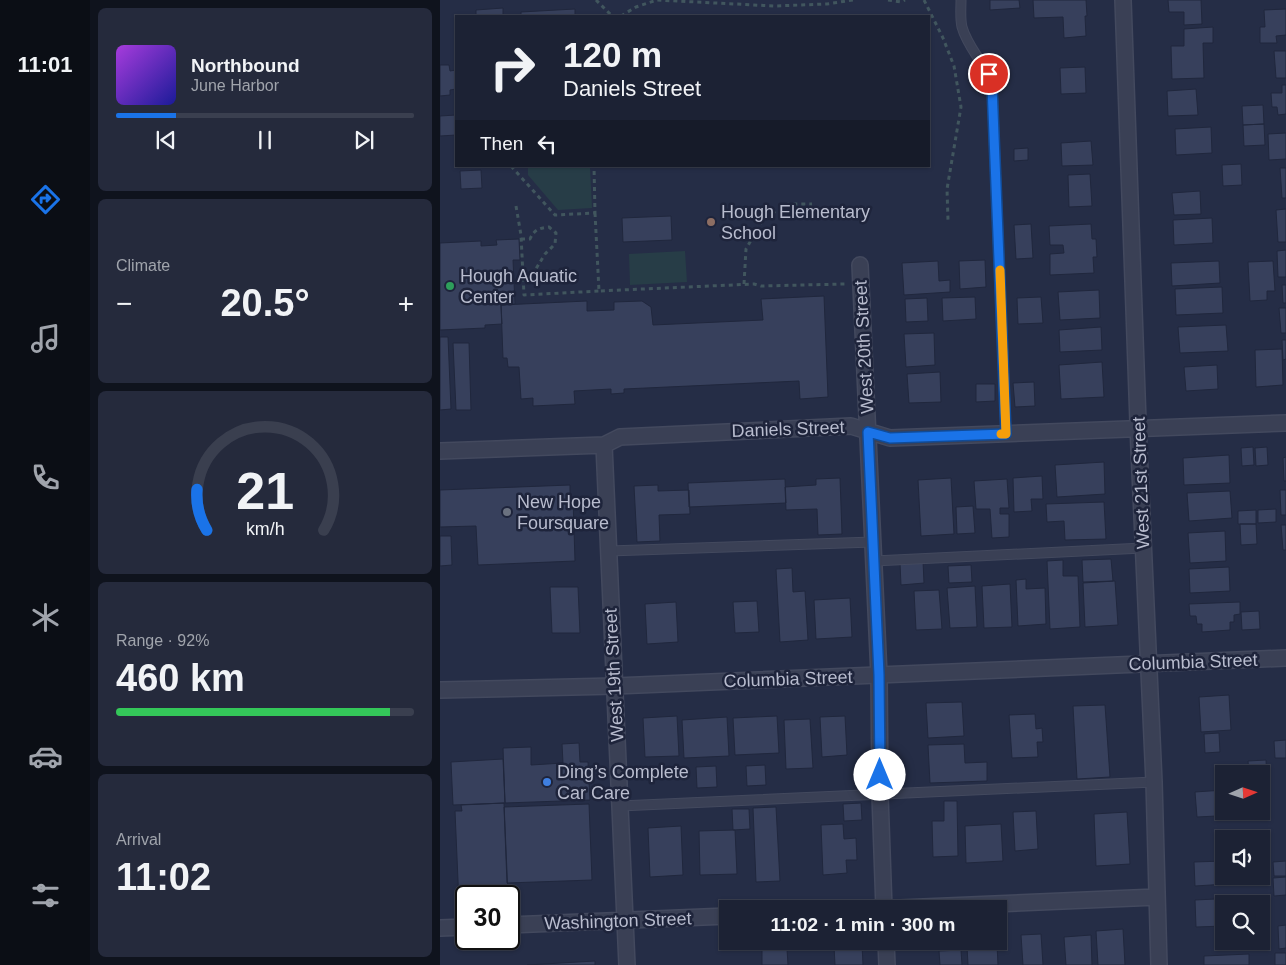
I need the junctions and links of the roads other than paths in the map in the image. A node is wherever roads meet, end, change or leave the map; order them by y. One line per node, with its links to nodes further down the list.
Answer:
1 (961, 0): 7 (lane)
2 (1123, 0): 5 (street, West 21st Street)
3 (860, 265): 6 (street, West 20th Street)
4 (1286, 423): 5 (street, Daniels Street)
5 (1138, 427): 7 (street, Daniels Street); 11 (street, West 21st Street)
6 (868, 432): 7 (street, Daniels Street); 8 (street, Daniels Street); 10 (street, West 20th Street)
7 (1006, 434)
8 (604, 445): 9 (street, Daniels Street); 12 (street, West 19th Street)
9 (440, 452)
10 (873, 542): 12 (lane); 13 (street, West 20th Street)
11 (1143, 548): 13 (lane); 15 (street, West 21st Street)
12 (608, 551): 17 (street, West 19th Street)
13 (874, 561): 16 (street, West 20th Street)
14 (1286, 658): 15 (street, Columbia Street)
15 (1149, 664): 16 (street, Columbia Street); 19 (street, West 21st Street)
16 (879, 675): 17 (street, Columbia Street); 20 (street, West 20th Street)
17 (615, 686): 18 (street, Columbia Street); 21 (street, West 19th Street)
18 (440, 690)
19 (1154, 782): 20 (lane); 22 (street, West 21st Street)
20 (880, 795): 21 (lane); 23 (street, West 20th Street)
21 (620, 806): 26 (street, West 19th Street)
22 (1157, 897): 24 (street); 33 (street, West 21st Street)
23 (884, 900)
24 (1007, 904)
25 (719, 916): 26 (street, Washington Street)
26 (625, 920): 27 (street, Washington Street); 31 (street, West 19th Street)
27 (520, 925)
28 (455, 927): 29 (street)
29 (440, 928)
30 (886, 950): 32 (street)
31 (627, 965)
32 (887, 965)
33 (1159, 965)

